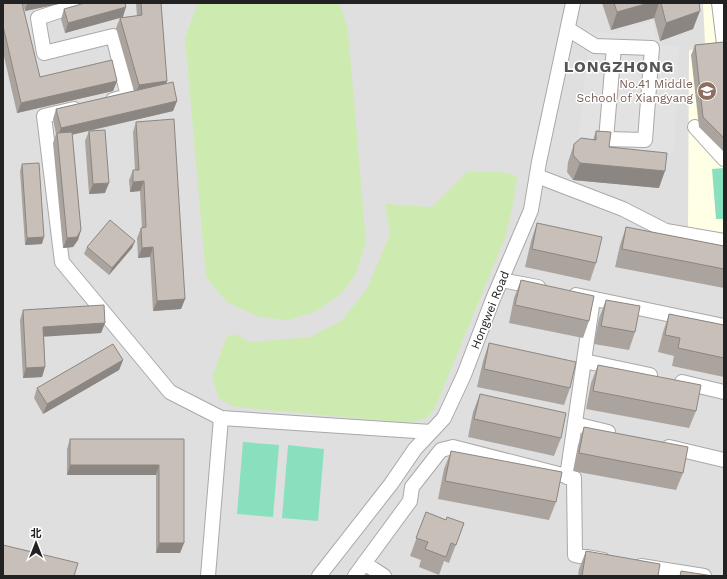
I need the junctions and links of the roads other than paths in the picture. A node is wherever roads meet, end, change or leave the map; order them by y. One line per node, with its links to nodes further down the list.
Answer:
1 (83, 3): 16 (street)
2 (573, 3): 4 (street, Hongwei Road)
3 (719, 3): 5 (street)
4 (568, 29): 6 (street); 9 (street, Hongwei Road)
5 (724, 44)
6 (614, 46): 6 (street)
7 (695, 127): 8 (street)
8 (724, 159)
9 (536, 176): 10 (street); 11 (street, Hongwei Road)
10 (724, 241)
11 (501, 280): 12 (street); 18 (street, Hongwei Road)
12 (593, 299): 13 (street); 14 (street)
13 (724, 326)
14 (584, 361): 15 (street); 17 (street)
15 (724, 392)
16 (221, 418): 18 (street); 26 (street)
17 (575, 424): 19 (street); 22 (street)
18 (431, 432): 27 (street, Hongwei Road)
19 (620, 435)
20 (657, 444): 21 (street)
21 (724, 460)
22 (567, 477): 23 (street); 24 (street)
23 (613, 561)
24 (364, 563): 28 (street); 29 (street)
25 (628, 564): 30 (street)
26 (208, 576)
27 (319, 576)
28 (355, 576)
29 (384, 576)
30 (704, 576)

